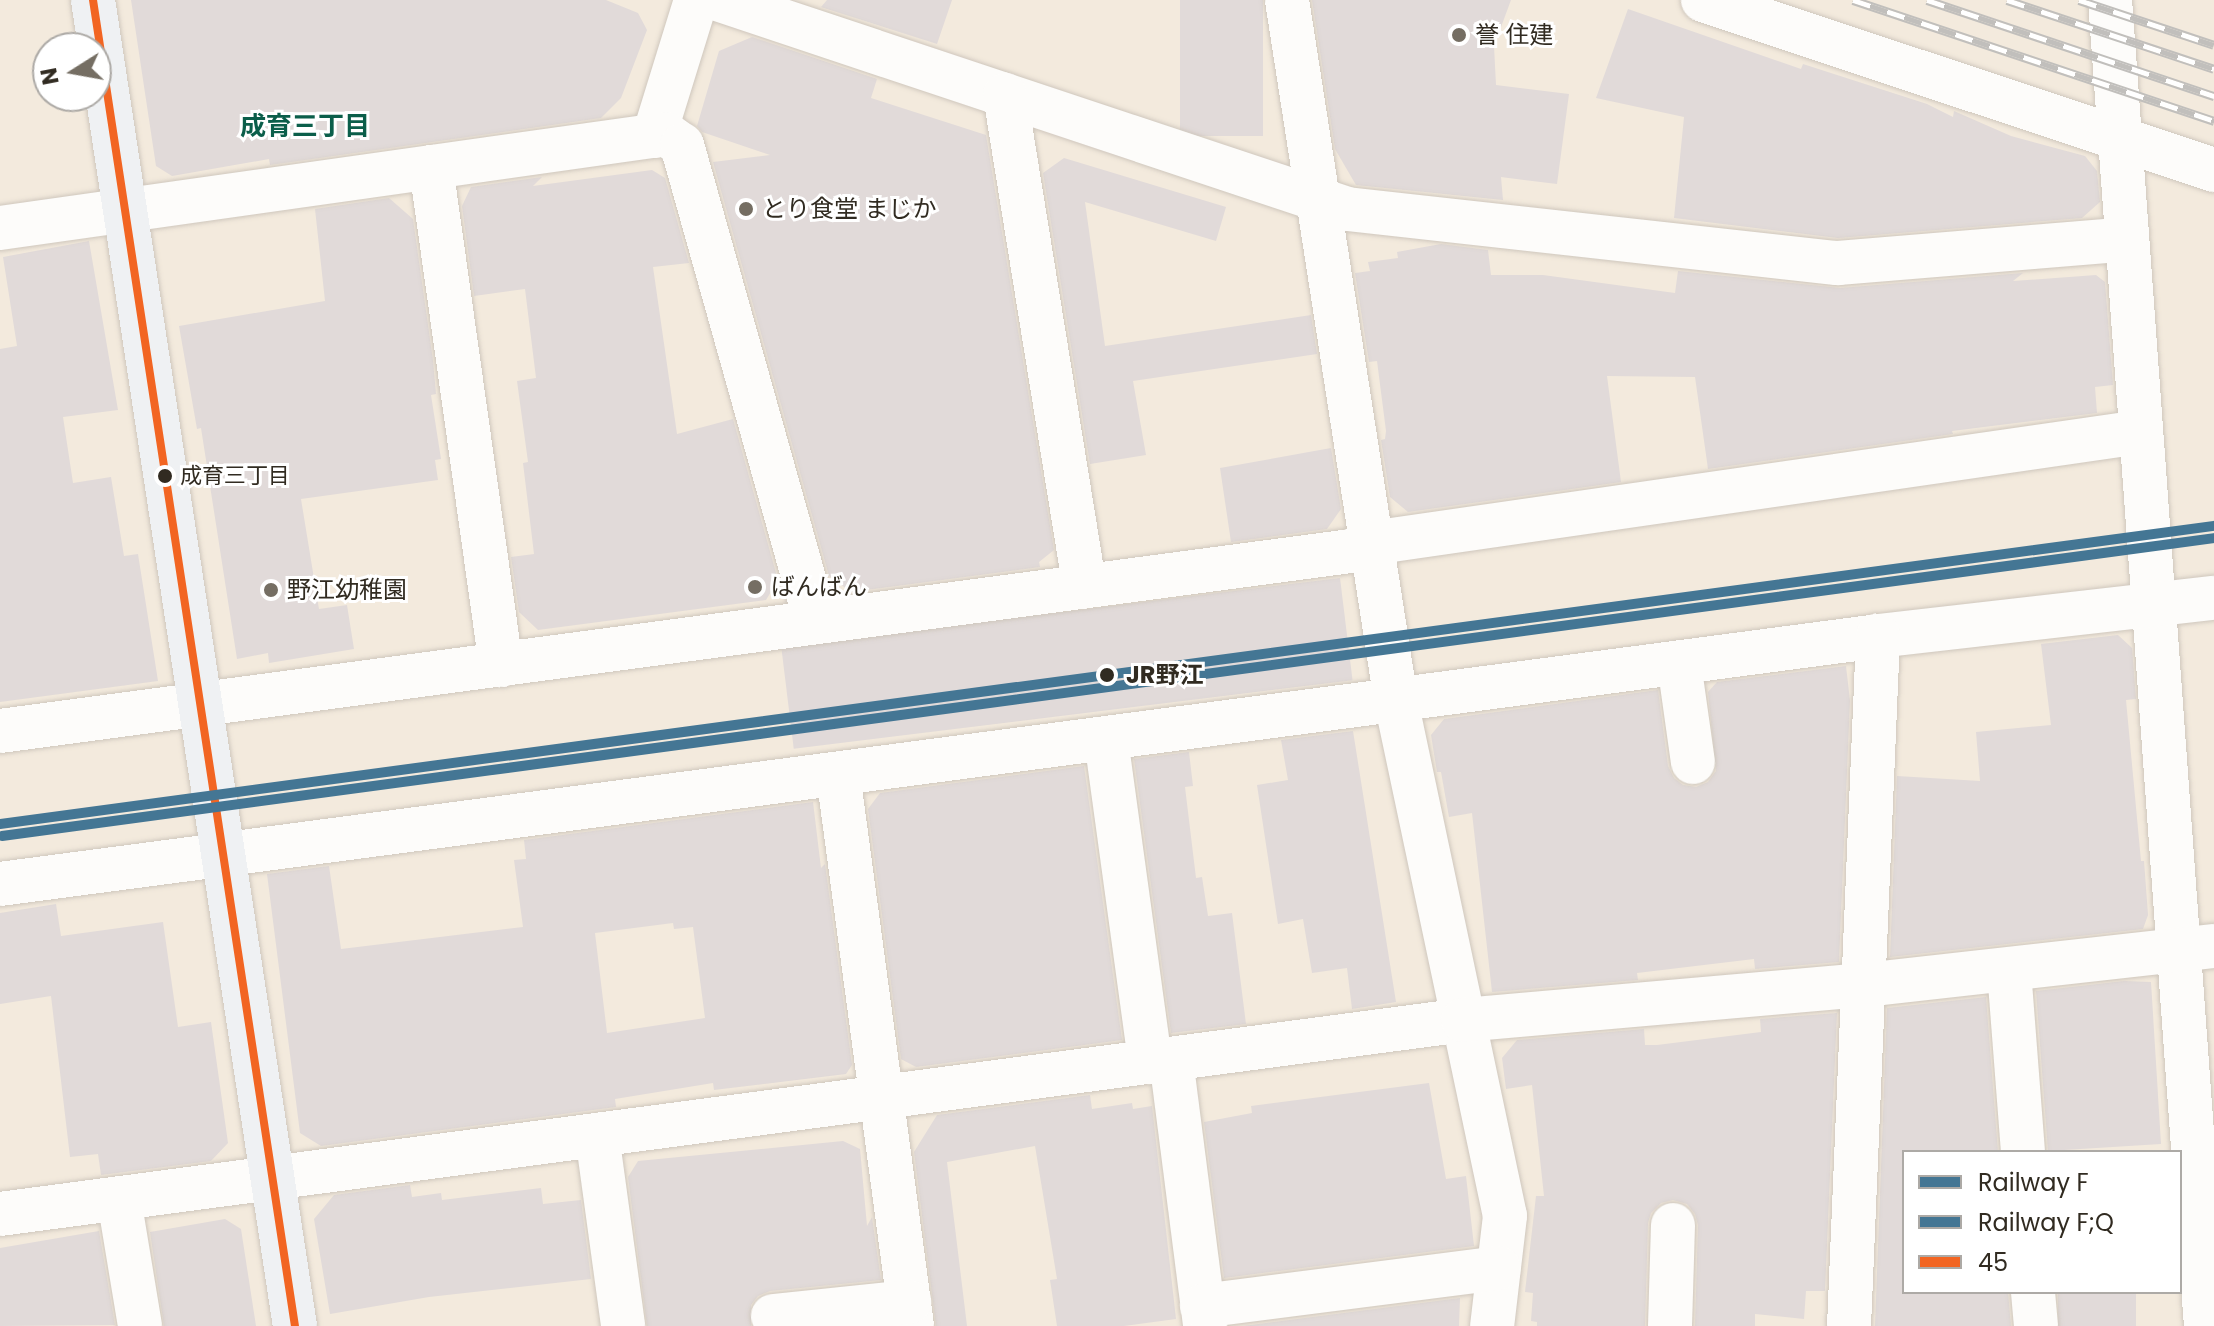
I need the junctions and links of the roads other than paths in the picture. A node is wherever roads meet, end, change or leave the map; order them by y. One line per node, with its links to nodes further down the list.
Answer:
1 (93, 0): 13 (main road)
2 (696, 0): 8 (street)
3 (720, 0): 7 (street)
4 (1287, 0): 12 (street)
5 (1703, 0): 9 (street)
6 (2110, 0): 9 (street)
7 (1005, 95): 12 (street); 18 (street)
8 (660, 135): 10 (street); 21 (street)
9 (2119, 138): 11 (street); 15 (street)
10 (431, 167): 13 (street); 24 (street)
11 (2214, 170)
12 (1317, 198): 15 (street); 17 (street)
13 (124, 210): 14 (street); 26 (main road)
14 (0, 228)
15 (2127, 239): 16 (street)
16 (2140, 432): 17 (street); 20 (street)
17 (1371, 543): 18 (street); 25 (street)
18 (1085, 587): 21 (street)
19 (2214, 598): 20 (street)
20 (2153, 605): 22 (street); 33 (street)
21 (816, 622): 24 (street)
22 (1878, 636): 23 (street); 35 (street)
23 (1679, 663): 25 (street); 29 (street)
24 (501, 665): 26 (street)
25 (1396, 701): 28 (street); 36 (street)
26 (200, 705): 27 (street); 31 (main road)
27 (0, 731)
28 (1106, 739): 30 (street); 37 (street)
29 (1693, 762)
30 (838, 774): 31 (street); 38 (street)
31 (223, 855): 32 (street); 41 (main road)
32 (0, 884)
33 (2196, 949): 34 (street); 57 (street)
34 (2009, 970): 35 (street); 40 (street)
35 (1865, 985): 36 (street); 55 (street)
36 (1463, 1020): 37 (street); 45 (street)
37 (1160, 1060): 38 (street); 49 (street)
38 (881, 1097): 39 (street); 47 (street)
39 (597, 1135): 41 (street); 52 (street)
40 (2023, 1150)
41 (272, 1178): 42 (street); 51 (main road)
42 (119, 1199): 43 (street); 50 (street)
43 (0, 1214)
44 (1673, 1225): 54 (street)
45 (1499, 1268): 49 (street); 53 (street)
46 (2033, 1294): 56 (street)
47 (910, 1314): 48 (street)
48 (773, 1316)
49 (1204, 1316)
50 (140, 1326)
51 (295, 1326)
52 (623, 1326)
53 (1492, 1326)
54 (1670, 1326)
55 (1849, 1326)
56 (2036, 1326)
57 (2206, 1326)

